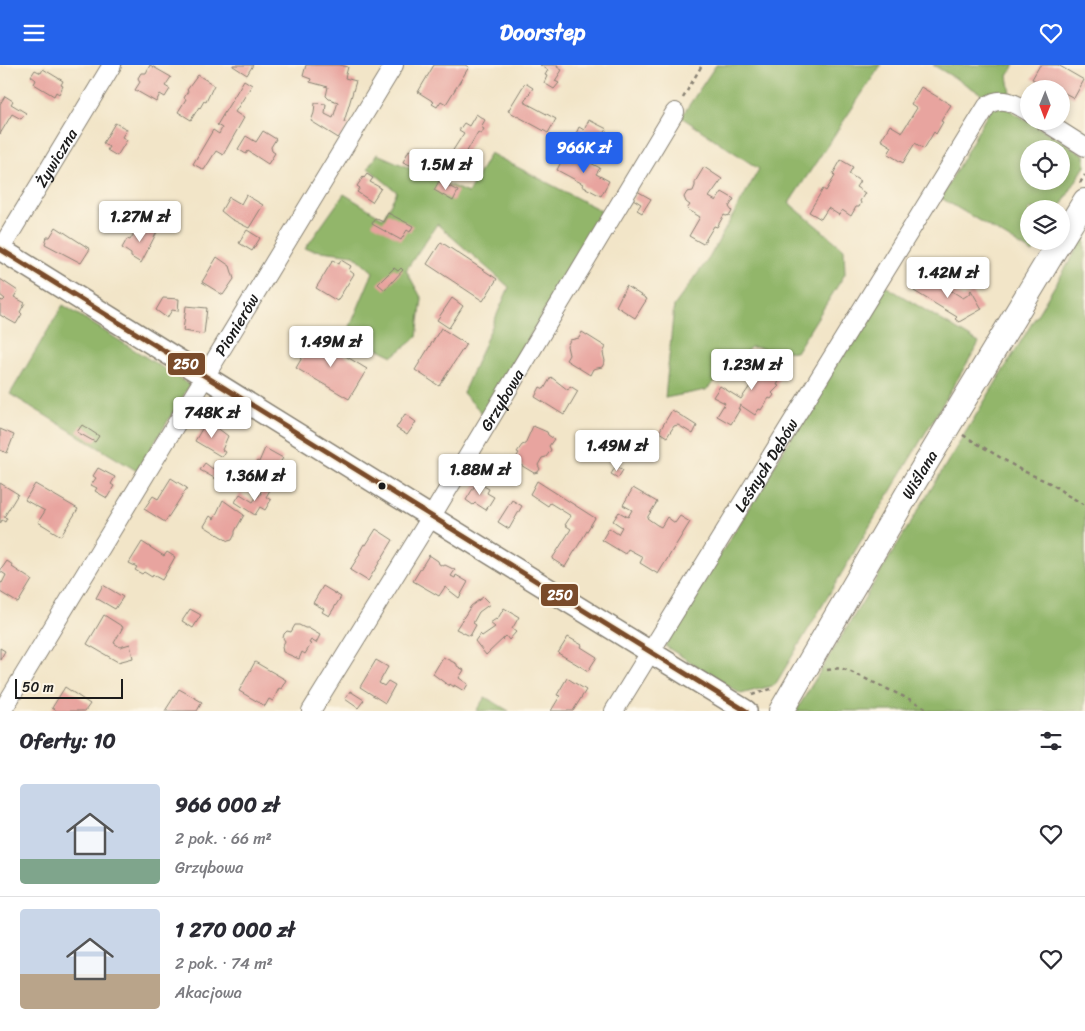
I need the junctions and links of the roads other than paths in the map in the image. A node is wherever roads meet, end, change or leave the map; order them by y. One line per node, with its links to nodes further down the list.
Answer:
1 (112, 65): 9 (street, Żywiczna)
2 (394, 65): 11 (street, Pionierów)
3 (1020, 106): 13 (street, Leśnych Dębów)
4 (675, 111): 12 (street, Grzybowa)
5 (1058, 130): 6 (street)
6 (1085, 147)
7 (1085, 201): 8 (main road, Wiślana)
8 (1070, 226)
9 (0, 249): 11 (street)
10 (1056, 250): 18 (main road, Wiślana)
11 (204, 376): 12 (street); 14 (street, Pionierów)
12 (430, 517): 13 (street); 15 (street, Grzybowa)
13 (651, 652): 16 (street, Leśnych Dębów); 17 (street)
14 (3, 705)
15 (311, 711)
16 (614, 711)
17 (746, 711)
18 (781, 711)

